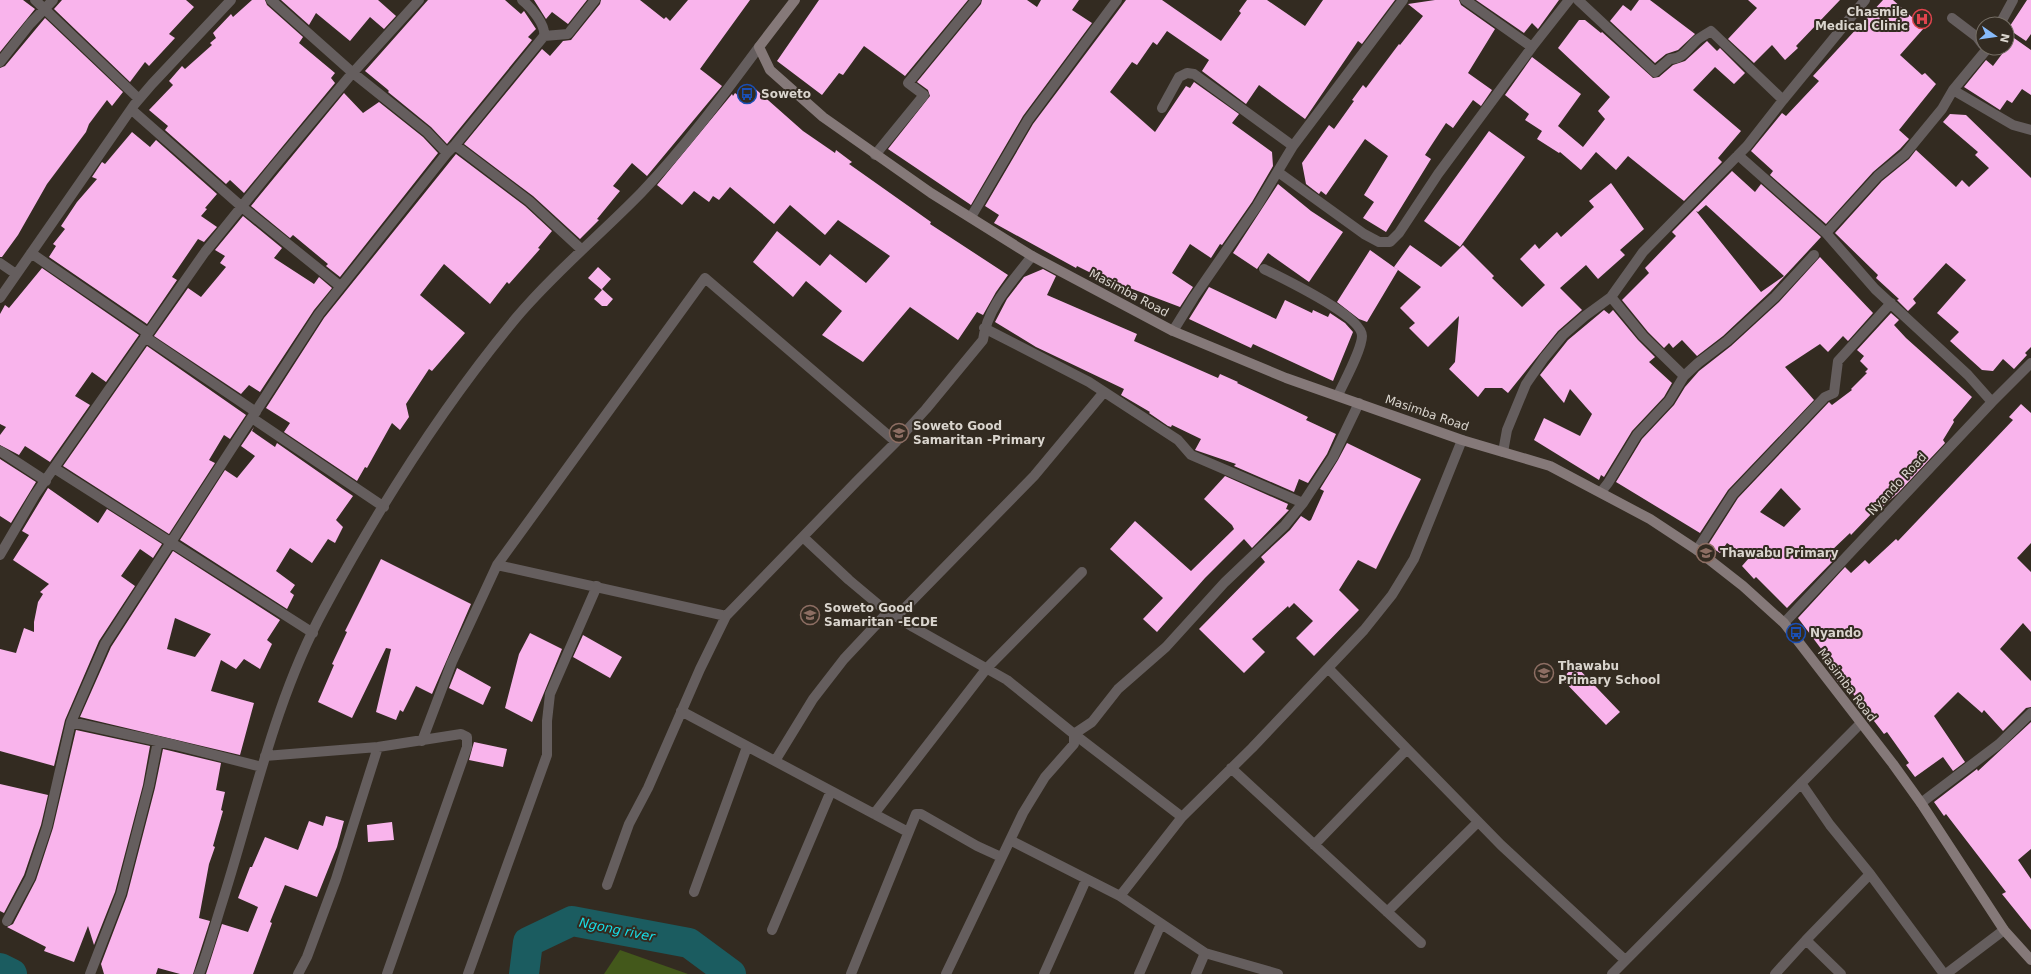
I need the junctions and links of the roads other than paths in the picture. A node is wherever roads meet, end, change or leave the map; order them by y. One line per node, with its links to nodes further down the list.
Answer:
1 (35, 0): 17 (street)
2 (53, 0): 17 (street)
3 (231, 0): 28 (street)
4 (271, 0): 26 (street)
5 (419, 0): 26 (street)
6 (522, 0): 21 (street)
7 (595, 0): 21 (street)
8 (795, 0): 23 (street)
9 (976, 0): 36 (street)
10 (1117, 0): 40 (street)
11 (1403, 0): 34 (street)
12 (1465, 0): 22 (street)
13 (1569, 0): 22 (street)
14 (1578, 0): 29 (street)
15 (1865, 0): 29 (street)
16 (2013, 0): 18 (street)
17 (43, 10): 25 (street); 28 (street)
18 (2004, 16)
19 (1952, 18): 20 (street)
20 (1975, 35)
21 (544, 36): 33 (street)
22 (1532, 46): 38 (street)
23 (759, 47): 36 (street, Masimba Road); 42 (street)
24 (1979, 56): 27 (street)
25 (0, 62)
26 (353, 73): 35 (street); 39 (street)
27 (1953, 90): 32 (street); 41 (street)
28 (139, 99): 31 (street)
29 (1782, 100): 37 (street)
30 (1162, 108): 34 (street)
31 (132, 110): 39 (street); 43 (street)
32 (2031, 130)
33 (455, 145): 35 (street); 42 (street)
34 (1293, 146): 38 (street)
35 (446, 153): 49 (street)
36 (875, 155): 40 (street, Masimba Road)
37 (1738, 155): 41 (street); 51 (street)
38 (1278, 172): 54 (street)
39 (242, 207): 49 (street); 55 (street)
40 (970, 217): 45 (street, Masimba Road)
41 (1826, 233): 52 (street)
42 (582, 250): 71 (street)
43 (31, 253): 48 (street); 55 (street)
44 (1814, 255): 57 (street)
45 (1032, 256): 53 (street); 54 (street, Masimba Road)
46 (0, 263): 48 (street)
47 (1264, 269): 59 (street)
48 (16, 274): 50 (street)
49 (340, 286): 62 (street)
50 (0, 298)
51 (1611, 298): 57 (street); 66 (street)
52 (1891, 303): 60 (street); 74 (street)
53 (984, 328): 58 (street); 64 (street)
54 (1174, 331): 59 (street, Masimba Road)
55 (147, 335): 62 (street); 67 (street)
56 (2031, 363): 60 (street, Nyando Road)
57 (1684, 376): 69 (street)
58 (1104, 392): 70 (street); 79 (street)
59 (1338, 395): 61 (street, Masimba Road)
60 (1992, 402): 81 (street, Nyando Road)
61 (1359, 403): 63 (street, Masimba Road); 70 (street)
62 (254, 415): 71 (street); 73 (street)
63 (1462, 440): 66 (street, Masimba Road); 84 (street)
64 (896, 442): 72 (street); 76 (street)
65 (0, 451): 68 (street)
66 (1503, 452): 69 (street, Masimba Road)
67 (54, 468): 68 (street); 73 (street)
68 (46, 480): 75 (street)
69 (1601, 492): 74 (street, Masimba Road)
70 (1303, 503): 89 (street)
71 (384, 507): 82 (street)
72 (803, 537): 79 (street); 80 (street)
73 (172, 542): 82 (street); 87 (street)
74 (1697, 550): 81 (street, Masimba Road)
75 (0, 555)
76 (497, 565): 78 (street); 90 (street)
77 (1082, 572): 83 (street)
78 (597, 586): 80 (street); 128 (street)
79 (892, 614): 83 (street); 96 (street)
80 (726, 616): 85 (street)
81 (1784, 623): 88 (street, Masimba Road)
82 (313, 633): 95 (street)
83 (987, 668): 89 (street); 102 (street)
84 (1328, 668): 94 (street); 98 (street)
85 (681, 711): 93 (street); 111 (street)
86 (2031, 713): 101 (street)
87 (70, 722): 91 (street); 115 (street)
88 (1860, 724): 99 (street); 101 (street, Masimba Road)
89 (1074, 734): 103 (street); 106 (street)
90 (422, 741): 92 (street); 127 (street)
91 (158, 742): 97 (street); 124 (street)
92 (378, 747): 95 (street); 126 (street)
93 (747, 747): 96 (street); 112 (street)
94 (1407, 749): 104 (street); 107 (street)
95 (265, 756): 97 (street)
96 (775, 761): 100 (street)
97 (262, 767): 125 (street)
98 (1231, 768): 103 (street); 107 (street)
99 (1801, 783): 109 (street); 122 (street)
100 (832, 791): 102 (street); 117 (street)
101 (1921, 803): 118 (street, Masimba Road)
102 (874, 814): 105 (street)
103 (1182, 817): 113 (street)
104 (1478, 822): 114 (street); 122 (street)
105 (908, 832): 108 (street); 129 (street)
106 (1010, 840): 108 (street); 110 (street)
107 (1314, 845): 114 (street)
108 (1000, 857): 130 (street)
109 (1870, 874): 119 (street); 138 (street)
110 (1086, 880): 113 (street); 131 (street)
111 (607, 885)
112 (694, 892)
113 (1120, 896): 116 (street)
114 (1387, 912): 120 (street)
115 (7, 921)
116 (1161, 924): 121 (street); 132 (street)
117 (772, 930)
118 (2004, 930): 123 (street, Masimba Road); 138 (street)
119 (1806, 940): 136 (street); 137 (street)
120 (1420, 943)
121 (1205, 953): 133 (street); 134 (street)
122 (1625, 960): 135 (street)
123 (2031, 960)
124 (90, 974)
125 (199, 974)
126 (298, 974)
127 (387, 974)
128 (468, 974)
129 (851, 974)
130 (946, 974)
131 (1044, 974)
132 (1139, 974)
133 (1196, 974)
134 (1278, 974)
135 (1612, 974)
136 (1775, 974)
137 (1841, 974)
138 (1945, 974)

